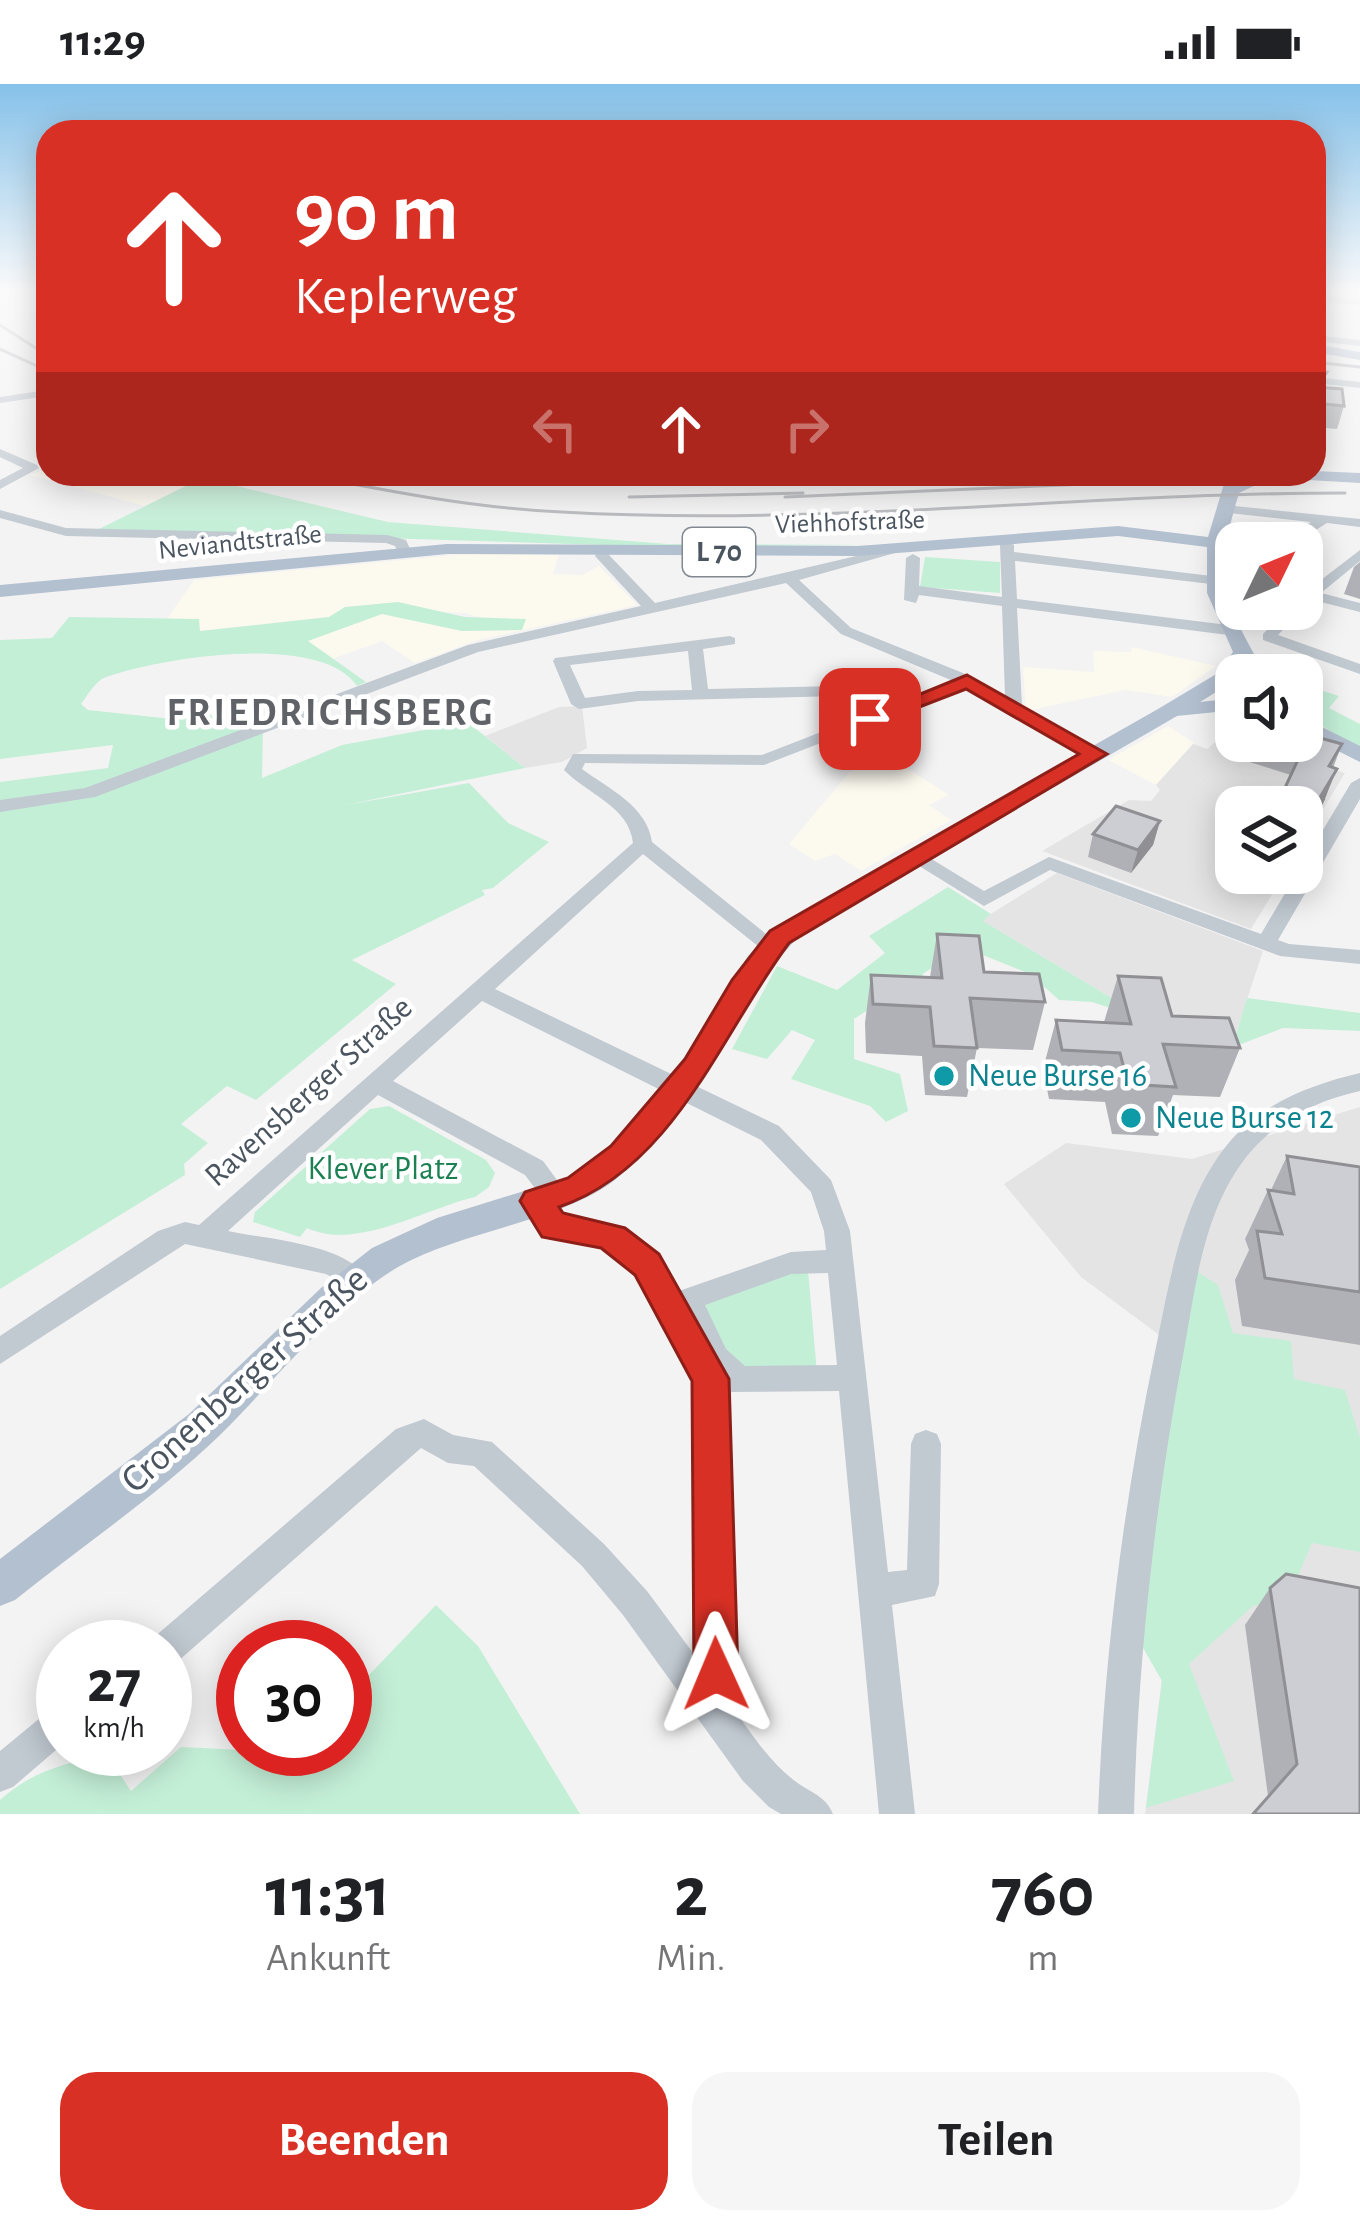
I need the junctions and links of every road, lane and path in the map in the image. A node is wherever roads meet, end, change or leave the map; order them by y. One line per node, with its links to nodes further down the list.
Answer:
1 (1326, 381): 2 (street)
2 (1360, 385)
3 (36, 395): 4 (street)
4 (0, 400)
5 (0, 453): 8 (street)
6 (1326, 476): 7 (main road)
7 (1360, 478)
8 (0, 485)
9 (1238, 491): 11 (street); 12 (main road); 15 (main road)
10 (0, 514): 21 (street)
11 (1323, 520): 13 (street); 14 (street)
12 (1224, 522)
13 (1320, 522)
14 (1360, 523)
15 (1160, 533): 16 (main road, Viehhofstraße / L 70); 20 (main road, Viehhofstraße / L 70)
16 (1215, 542): 25 (main road)
17 (485, 548): 18 (main road, Viehhofstraße / L 70); 21 (main road, Neviandtstraße / L 70)
18 (604, 550): 19 (main road, Viehhofstraße / L 70); 30 (street)
19 (890, 550): 20 (main road, Viehhofstraße / L 70); 24 (street)
20 (1008, 550): 25 (street); 28 (street)
21 (405, 553): 27 (main road, Neviandtstraße / L 70)
22 (913, 558): 28 (street)
23 (1356, 560): 26 (street)
24 (789, 578): 30 (street); 37 (street)
25 (1213, 579): 35 (main road)
26 (1323, 583)
27 (0, 591)
28 (1011, 599): 35 (street); 44 (street)
29 (1323, 600): 31 (street)
30 (651, 608): 50 (street)
31 (1360, 608)
32 (1272, 630): 36 (street)
33 (730, 641): 34 (street)
34 (695, 646): 40 (street); 40 (street)
35 (1235, 650): 39 (main road)
36 (1360, 669)
37 (967, 681): 42 (street); 44 (street)
38 (1215, 692): 39 (main road)
39 (1196, 694): 45 (main road)
40 (701, 695): 42 (street)
41 (1215, 695): 45 (main road)
42 (906, 705): 51 (street)
43 (1215, 707): 45 (main road)
44 (1014, 711): 47 (street)
45 (1166, 714): 47 (main road)
46 (1323, 738): 48 (main road)
47 (1095, 754): 52 (main road)
48 (1360, 757)
49 (1360, 783): 53 (street)
50 (0, 806)
51 (643, 844): 54 (street); 56 (street, Ravensberger Straße)
52 (913, 856): 53 (street); 54 (main road)
53 (1266, 943): 55 (street)
54 (771, 946): 59 (main road, Cronenberger Straße)
55 (1360, 957)
56 (478, 990): 57 (street, Ravensberger Straße); 59 (street)
57 (374, 1082): 60 (street); 61 (street, Ravensberger Straße)
58 (1360, 1082): 76 (street)
59 (680, 1088): 60 (main road, Cronenberger Straße); 62 (street)
60 (546, 1198): 63 (main road, Cronenberger Straße); 66 (street)
61 (205, 1236): 63 (street); 64 (street, Ravensberger Straße)
62 (839, 1262): 65 (street); 66 (street)
63 (354, 1279): 68 (main road, Cronenberger Straße)
64 (0, 1351)
65 (850, 1378): 66 (street); 69 (street)
66 (725, 1379): 71 (street)
67 (926, 1444): 69 (street)
68 (0, 1585)
69 (872, 1592): 75 (street)
70 (192, 1626): 71 (street)
71 (707, 1700): 74 (street)
72 (36, 1744): 73 (street)
73 (0, 1774)
74 (815, 1814)
75 (897, 1814)
76 (1116, 1814)

